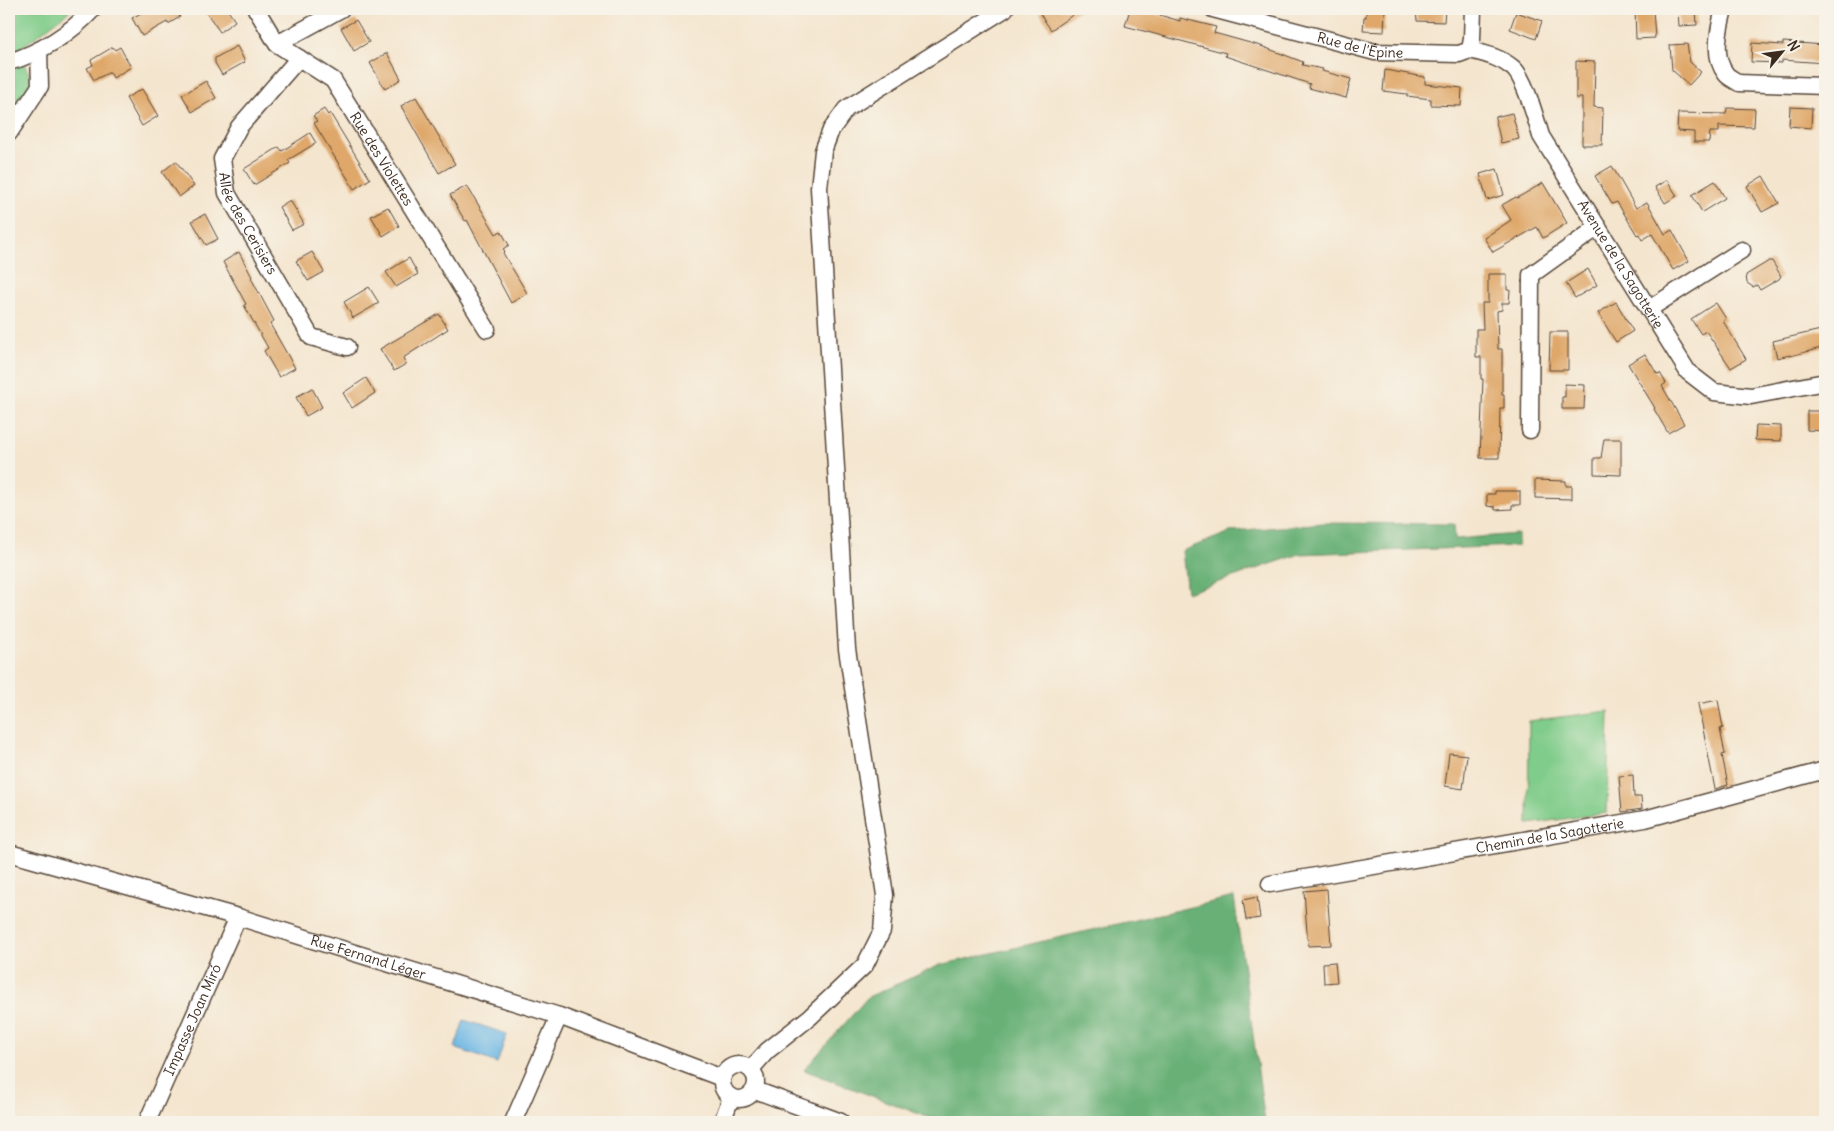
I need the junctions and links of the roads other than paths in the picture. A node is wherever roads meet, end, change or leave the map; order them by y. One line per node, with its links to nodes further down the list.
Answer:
1 (93, 9): 10 (street)
2 (256, 9): 8 (street, Rue des Violettes)
3 (341, 9): 8 (street)
4 (1005, 9): 27 (street)
5 (1212, 9): 9 (street, Rue de l'Épine)
6 (1472, 9): 9 (street)
7 (1724, 9): 13 (street)
8 (277, 44): 11 (street, Rue des Violettes)
9 (1470, 50): 15 (street, Avenue de la Sagotterie)
10 (39, 51): 12 (street); 14 (street)
11 (298, 58): 18 (street, Rue des Violettes); 19 (street, Allée des Cerisiers)
12 (9, 62)
13 (1825, 86)
14 (9, 133)
15 (1598, 227): 17 (street, Avenue de la Sagotterie); 21 (street)
16 (1742, 250): 17 (street)
17 (1649, 309): 20 (street, Avenue de la Sagotterie)
18 (488, 329)
19 (347, 348)
20 (1825, 382)
21 (1530, 430)
22 (1825, 770): 24 (street, Chemin de la Sagotterie)
23 (9, 853): 25 (street, Rue Fernand Léger)
24 (1270, 884)
25 (238, 917): 26 (street, Rue Fernand Léger); 31 (street, Impasse Joan Miró)
26 (559, 1016): 28 (street, Rue Fernand Léger); 32 (street)
27 (751, 1069): 28 (street); 29 (street)
28 (722, 1078): 30 (street)
29 (755, 1090): 30 (street); 34 (street)
30 (732, 1098): 33 (street)
31 (147, 1122)
32 (513, 1122)
33 (722, 1122)
34 (841, 1122)

